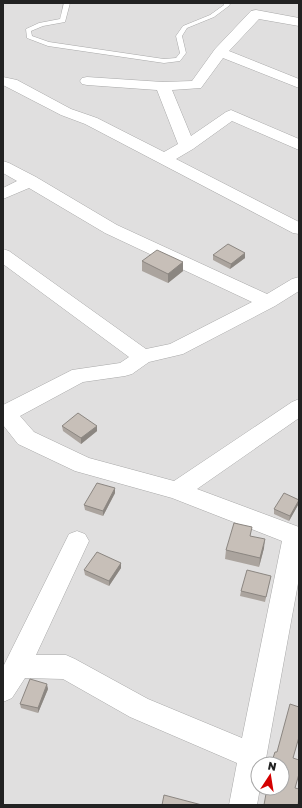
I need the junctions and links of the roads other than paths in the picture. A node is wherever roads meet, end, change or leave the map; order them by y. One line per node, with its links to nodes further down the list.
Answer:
1 (67, 3): 2 (lane)
2 (226, 3)
3 (299, 22): 4 (street)
4 (220, 52): 7 (street); 8 (street)
5 (3, 81): 11 (street)
6 (87, 81): 8 (street)
7 (299, 84)
8 (163, 86): 10 (street)
9 (299, 145): 10 (street)
10 (186, 146): 11 (street)
11 (164, 159): 15 (street)
12 (3, 166): 13 (street)
13 (30, 181): 14 (street); 18 (street)
14 (3, 194)
15 (299, 229)
16 (3, 255): 19 (street)
17 (299, 283): 18 (street)
18 (268, 302): 19 (street)
19 (143, 357): 21 (street)
20 (299, 407): 22 (street)
21 (4, 415): 22 (street)
22 (177, 490): 23 (street)
23 (297, 536): 27 (street)
24 (77, 541): 25 (street)
25 (18, 666): 26 (street); 27 (street)
26 (3, 690)
27 (252, 756)
28 (250, 767): 29 (street)
29 (243, 805)

